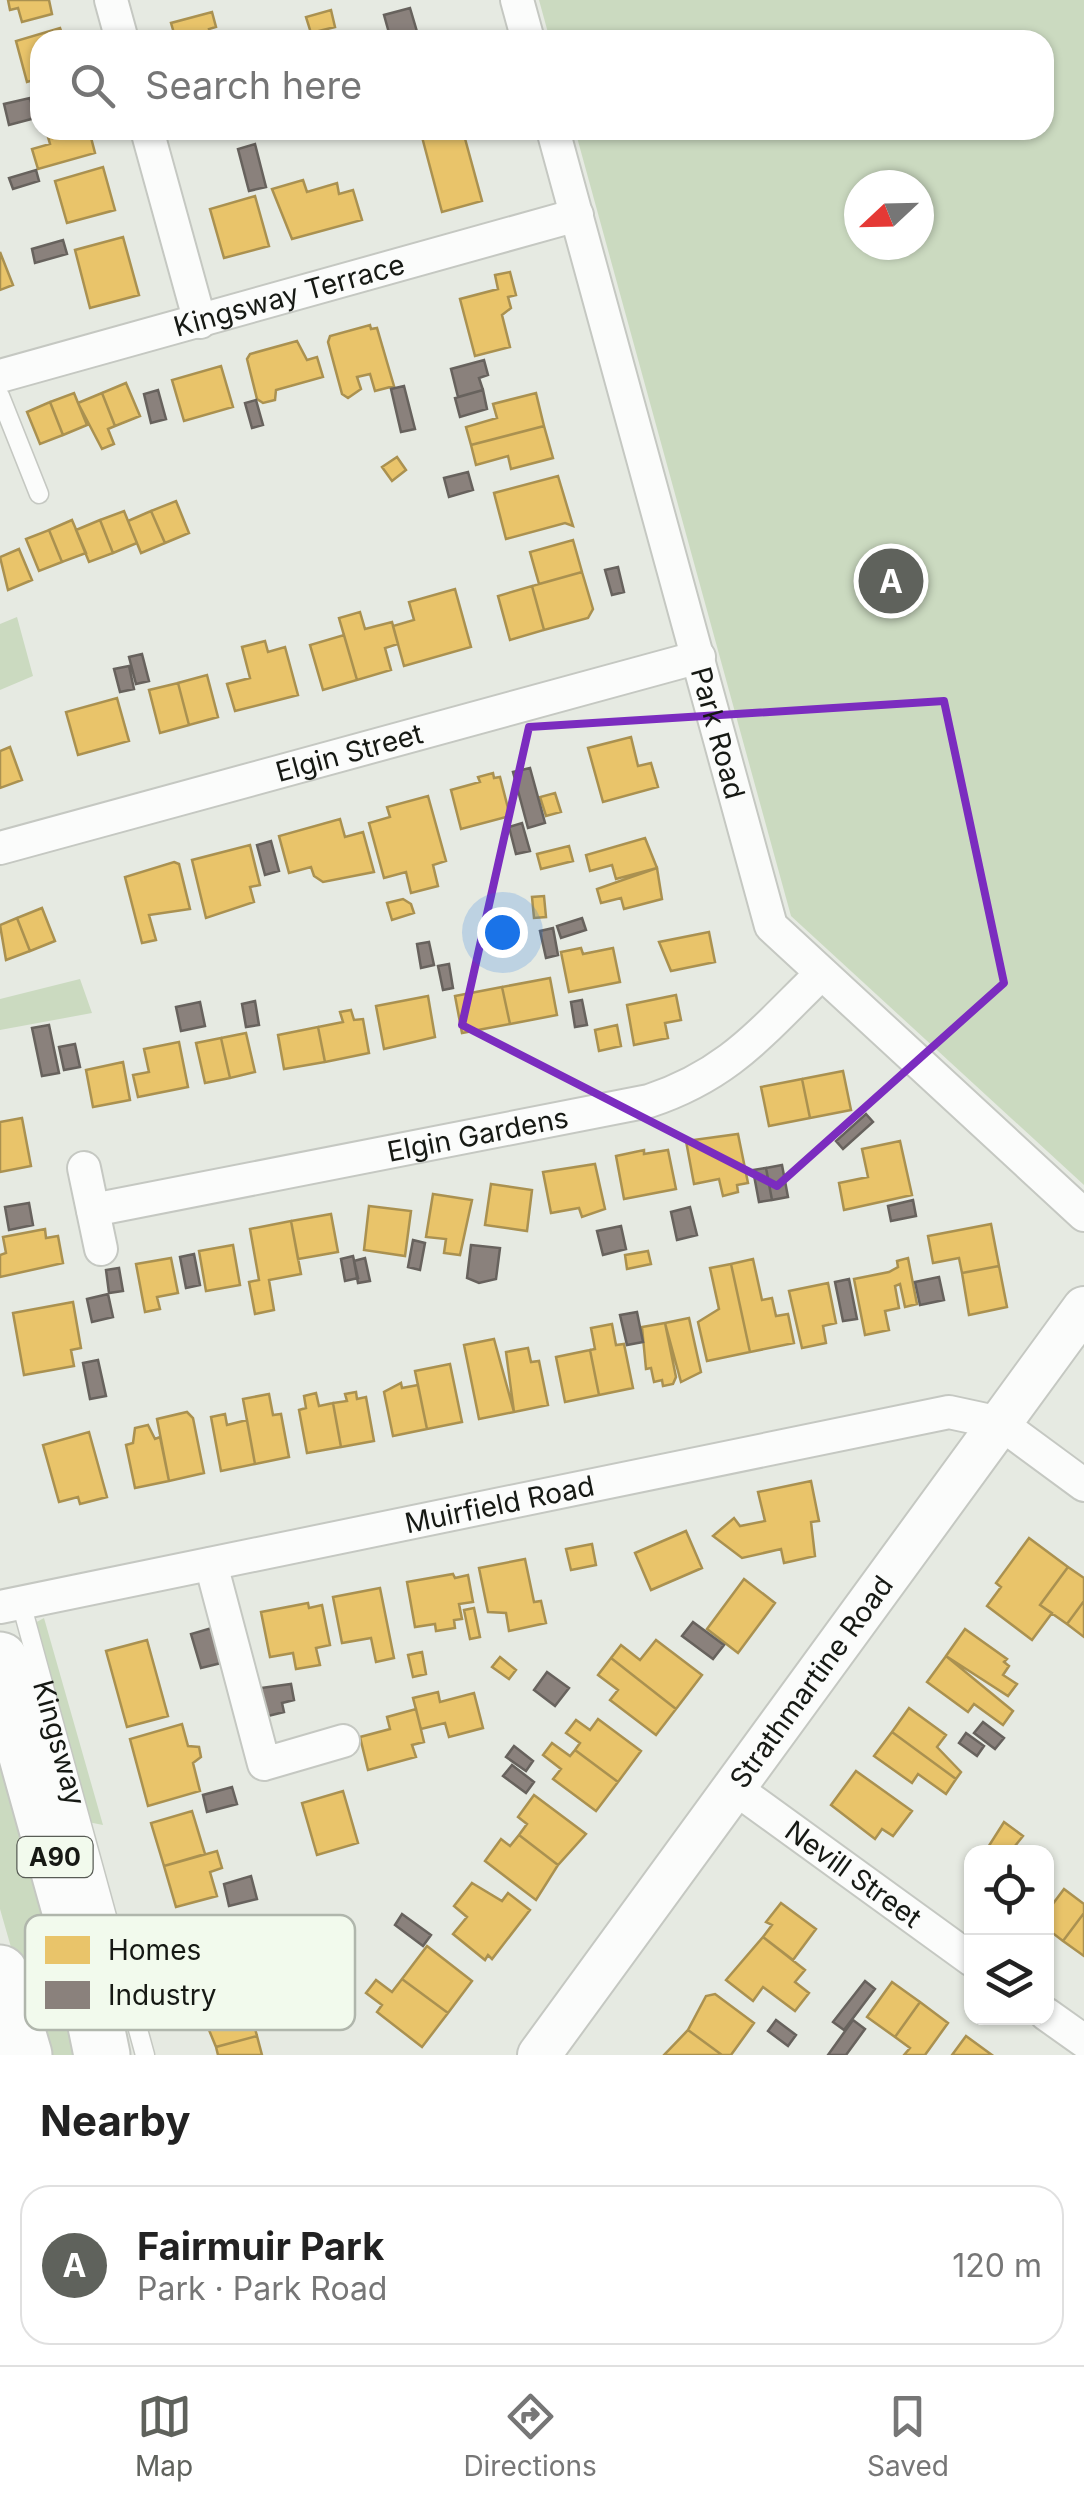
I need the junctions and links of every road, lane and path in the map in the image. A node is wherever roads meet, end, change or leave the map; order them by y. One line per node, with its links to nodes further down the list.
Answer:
1 (111, 0): 3 (street)
2 (517, 0): 4 (street)
3 (119, 30)
4 (525, 30)
5 (150, 140): 8 (street)
6 (557, 140): 7 (street, Park Road)
7 (577, 215): 8 (street, Kingsway Terrace); 12 (street, Park Road)
8 (200, 322): 9 (street, Kingsway Terrace)
9 (0, 376)
10 (0, 396): 11 (lane)
11 (39, 494)
12 (698, 658): 13 (street, Elgin Street); 14 (street, Park Road)
13 (0, 848)
14 (821, 974): 16 (street, Elgin Gardens); 17 (street, Park Road)
15 (84, 1168): 16 (street)
16 (93, 1210): 18 (street)
17 (1084, 1215)
18 (101, 1250)
19 (1084, 1308): 20 (street, Strathmartine Road)
20 (1000, 1424): 21 (street); 22 (street, Muirfield Road); 26 (street, Strathmartine Road)
21 (1084, 1485)
22 (211, 1564): 23 (street, Muirfield Road); 25 (street)
23 (10, 1605): 28 (lane, Kingsway)
24 (0, 1660): 27 (highway, Kingsway / A90)
25 (343, 1742)
26 (736, 1789): 29 (street, Nevill Street); 38 (street, Strathmartine Road)
27 (71, 1915)
28 (103, 1915)
29 (964, 1954)
30 (0, 1973): 35 (highway)
31 (1054, 2020): 34 (street)
32 (97, 2030): 36 (highway, Kingsway / A90)
33 (138, 2030): 37 (lane, Kingsway)
34 (1084, 2042)
35 (14, 2044)
36 (102, 2055)
37 (145, 2055)
38 (539, 2055)

